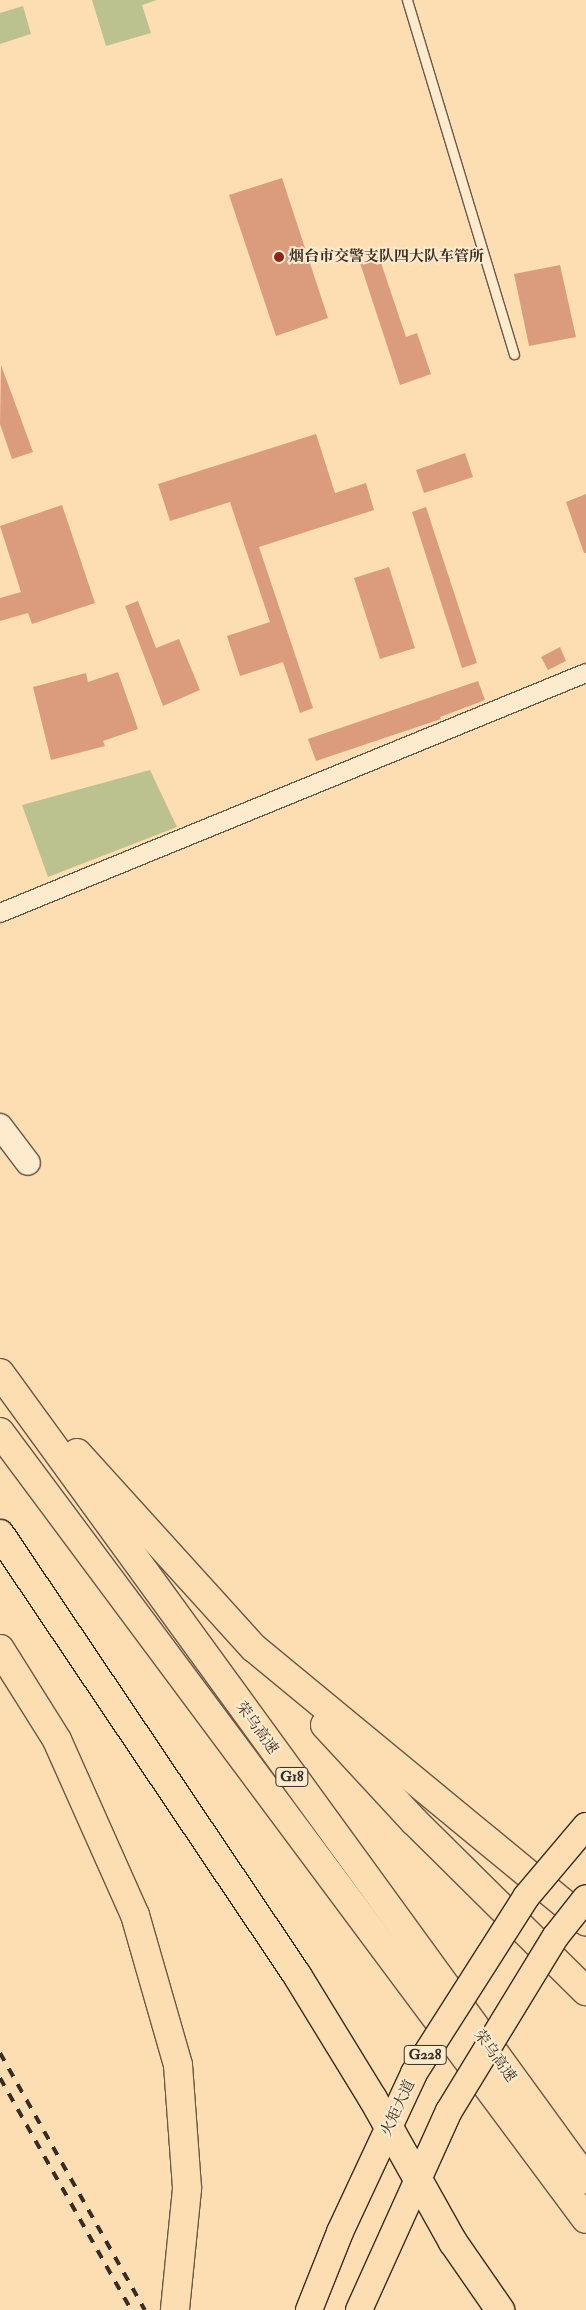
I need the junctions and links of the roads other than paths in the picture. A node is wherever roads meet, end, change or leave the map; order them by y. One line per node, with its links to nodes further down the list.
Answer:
1 (407, 0): 2 (lane)
2 (514, 354)
3 (586, 673): 4 (street)
4 (0, 913)
5 (0, 1126): 6 (main road)
6 (0, 1144)
7 (0, 1369): 11 (highway)
8 (0, 1373): 17 (highway, 荣乌高速 / G18)
9 (0, 1432): 18 (highway, 荣乌高速 / G18)
10 (0, 1534): 22 (highway, bridge)
11 (254, 1648): 15 (highway); 16 (highway)
12 (0, 1649): 19 (highway)
13 (586, 1826): 20 (main road, 火矩大道 / G228, bridge)
14 (586, 1898): 21 (main road, bridge)
15 (586, 1922)
16 (586, 1991)
17 (586, 2179)
18 (586, 2220)
19 (175, 2310)
20 (309, 2310)
21 (359, 2310)
22 (500, 2310)

